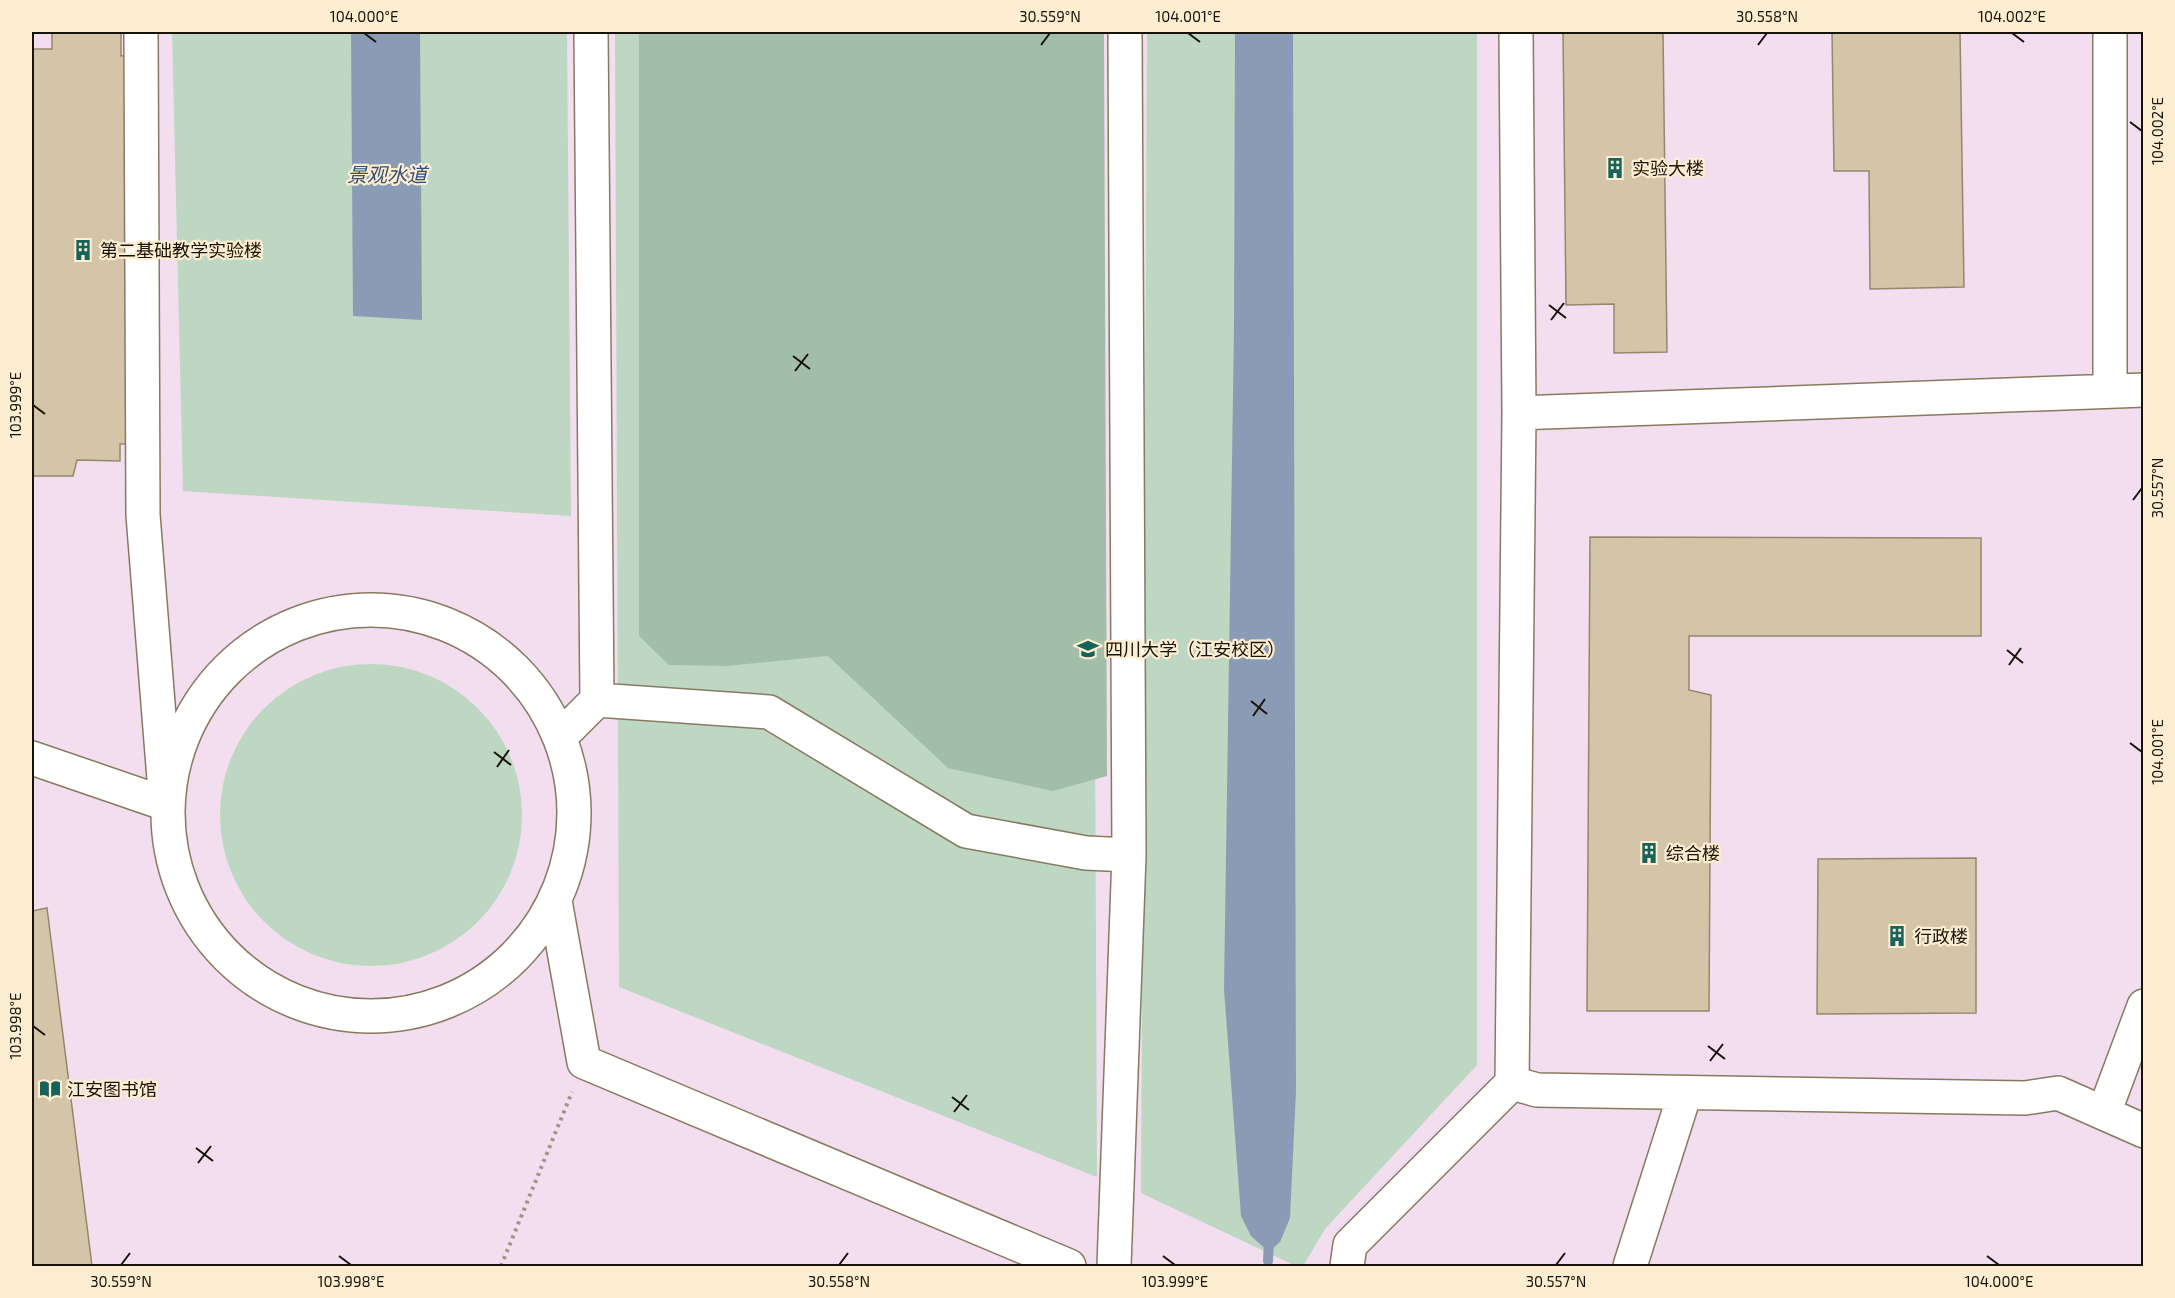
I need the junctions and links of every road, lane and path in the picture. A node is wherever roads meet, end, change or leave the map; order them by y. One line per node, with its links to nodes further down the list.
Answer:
1 (141, 32): 12 (street)
2 (591, 32): 9 (street)
3 (1125, 32): 13 (street)
4 (1515, 32): 8 (street)
5 (2110, 32): 7 (street)
6 (2144, 390): 7 (street)
7 (2110, 391): 8 (street)
8 (1519, 413): 17 (street)
9 (597, 700): 10 (street); 13 (street)
10 (560, 738): 12 (street); 14 (street)
11 (32, 758): 12 (street)
12 (166, 804): 14 (street)
13 (1129, 855): 23 (street)
14 (555, 901): 16 (street)
15 (2144, 1006): 19 (street)
16 (584, 1062): 21 (path); 22 (street)
17 (1512, 1083): 18 (street); 24 (street)
18 (1685, 1093): 19 (street); 25 (street)
19 (2104, 1113): 20 (street)
20 (2144, 1131)
21 (501, 1266)
22 (1070, 1266)
23 (1114, 1266)
24 (1347, 1266)
25 (1632, 1266)

